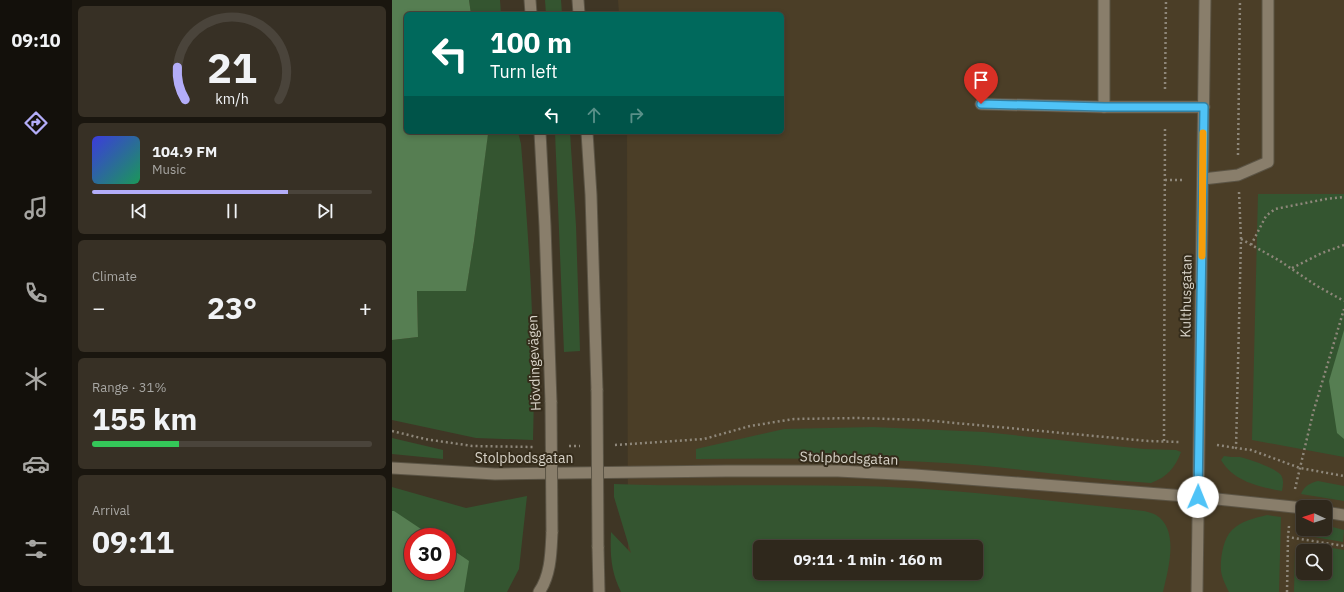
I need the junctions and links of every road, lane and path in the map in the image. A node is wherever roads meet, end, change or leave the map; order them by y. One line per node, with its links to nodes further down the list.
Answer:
1 (530, 0): 8 (street)
2 (578, 0): 9 (street)
3 (1104, 0): 11 (street)
4 (1166, 0): 13 (path)
5 (1205, 0): 12 (street, Kulthusgatan)
6 (1240, 0): 16 (path)
7 (1268, 0): 16 (street)
8 (531, 12)
9 (579, 12)
10 (981, 104): 11 (street)
11 (1104, 107): 13 (street)
12 (1204, 107): 13 (street); 17 (street, Kulthusgatan)
13 (1164, 108): 26 (path)
14 (540, 134): 41 (street, Hövdingevägen, bridge)
15 (587, 134): 42 (street, bridge)
16 (1238, 175): 17 (street); 19 (path)
17 (1203, 179): 27 (street, Kulthusgatan)
18 (1344, 197): 20 (path)
19 (1241, 239): 20 (path); 32 (path)
20 (1251, 245): 22 (path)
21 (1344, 245): 22 (path)
22 (1292, 268): 23 (path)
23 (1344, 301)
24 (1344, 309): 34 (path)
25 (392, 431): 31 (path)
26 (1164, 441): 27 (path); 30 (path)
27 (1200, 443): 32 (path); 36 (street, Kulthusgatan)
28 (568, 446): 29 (path)
29 (583, 446)
30 (613, 446)
31 (538, 447)
32 (1236, 448): 34 (path)
33 (392, 468): 36 (street, Stolpbodsgatan)
34 (1300, 468): 35 (path)
35 (1344, 476)
36 (1198, 497): 37 (street, Stolpbodsgatan); 43 (street, Kulthusgatan)
37 (1296, 507)
38 (1332, 513): 39 (street)
39 (1344, 515)
40 (1288, 537): 44 (path)
41 (539, 592)
42 (599, 592)
43 (1197, 592)
44 (1287, 592)

